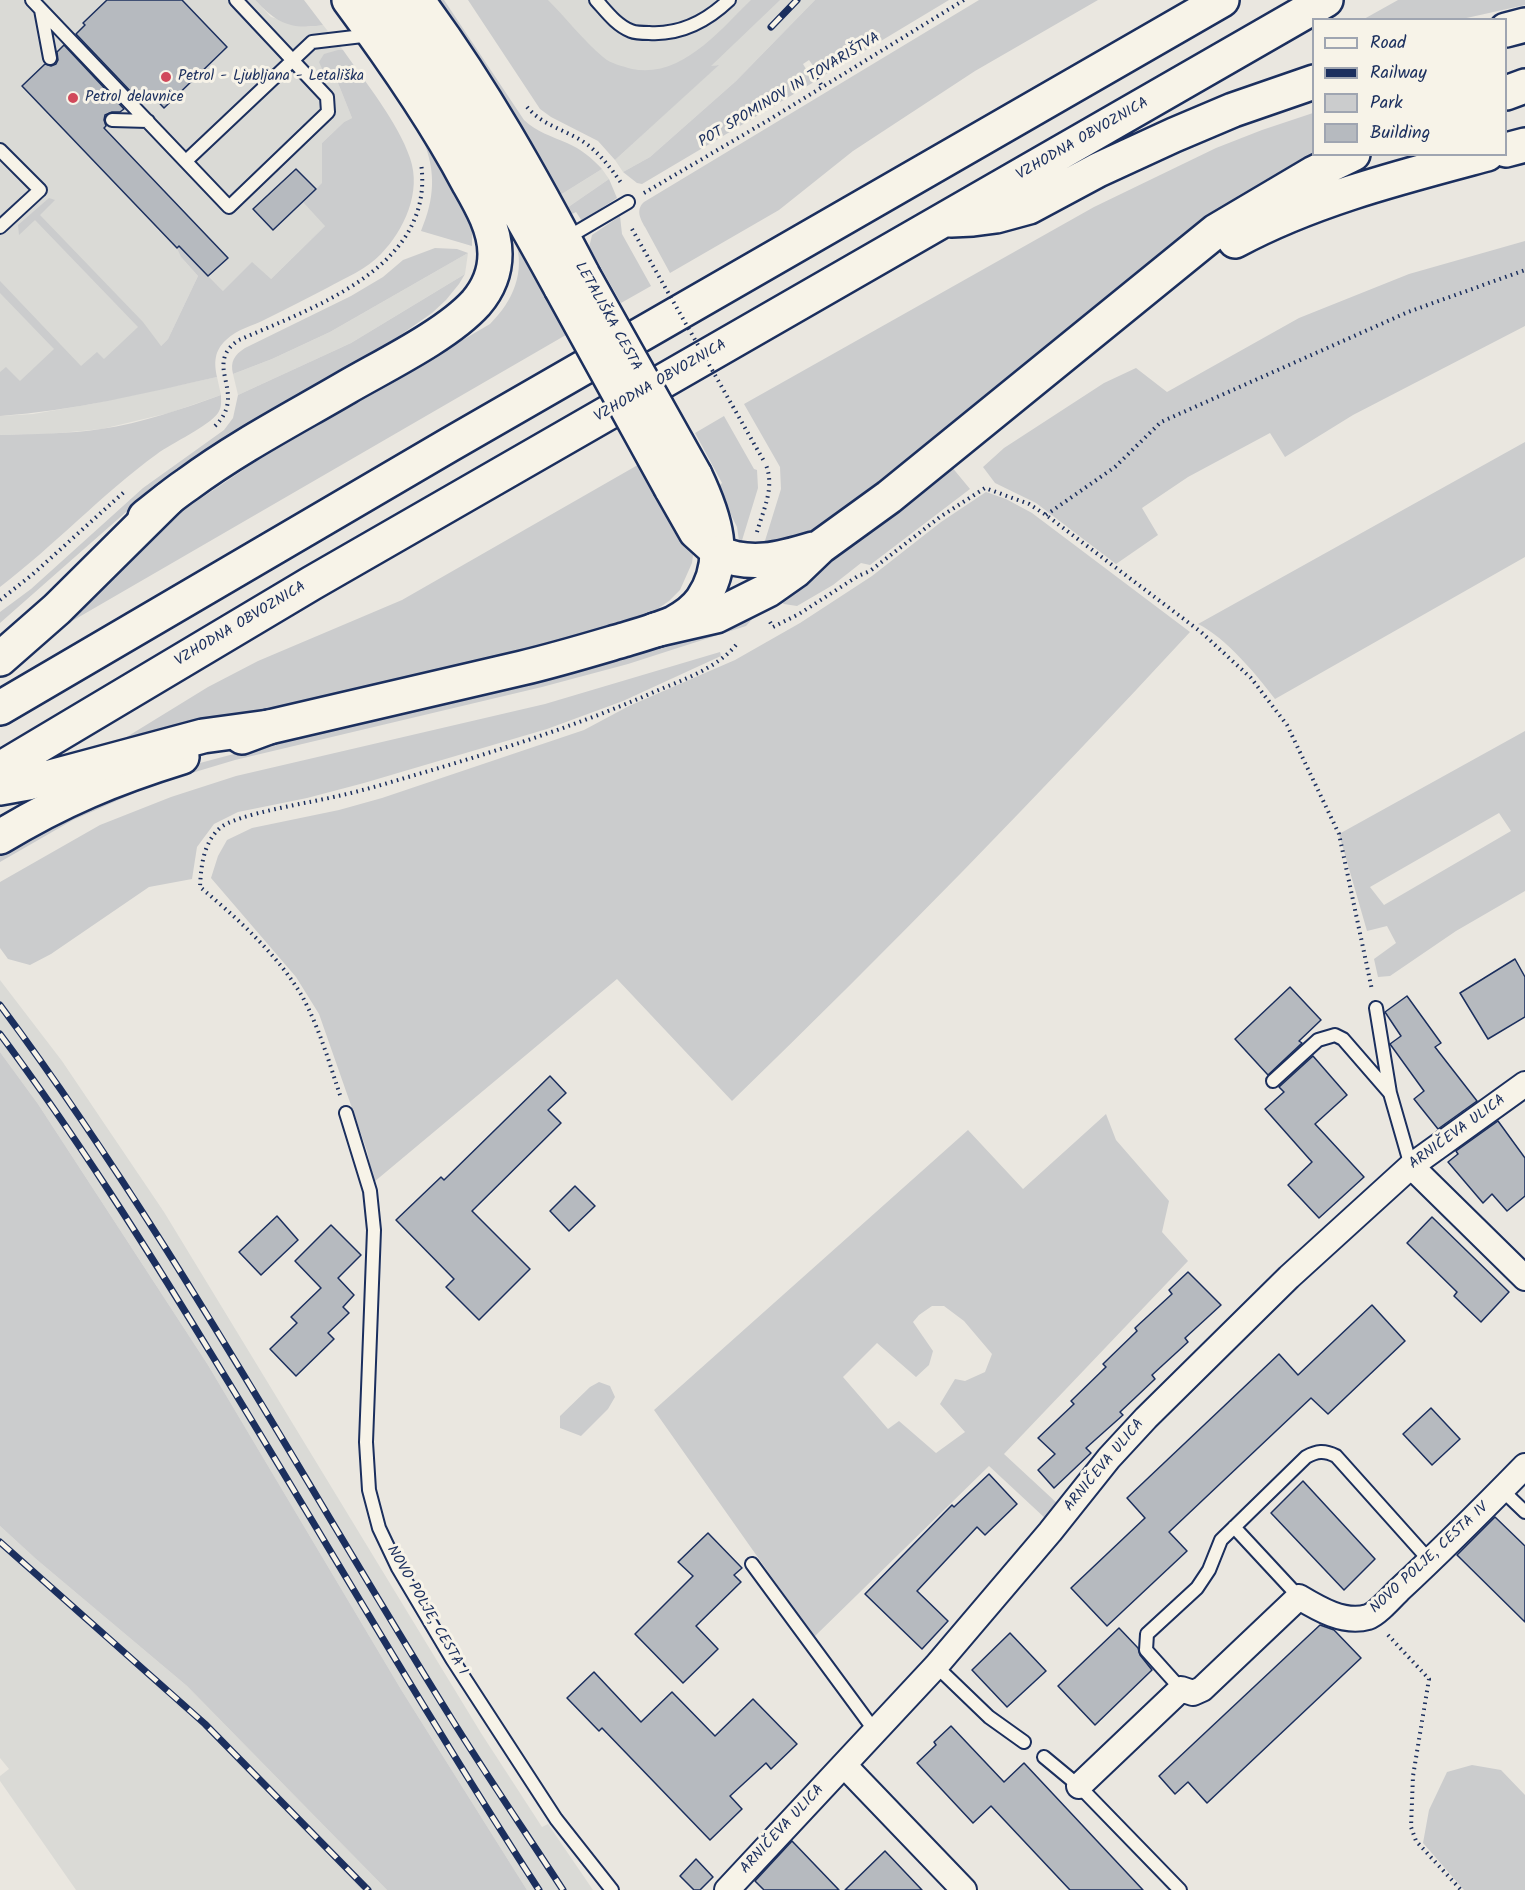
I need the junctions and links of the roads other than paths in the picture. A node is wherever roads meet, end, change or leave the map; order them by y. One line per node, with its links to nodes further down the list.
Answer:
1 (236, 0): 14 (lane)
2 (349, 0): 12 (main road)
3 (382, 0): 22 (main road, LETALIŠKA CESTA)
4 (417, 0): 31 (main road, LETALIŠKA CESTA)
5 (596, 0): 6 (lane)
6 (729, 0)
7 (1222, 0): 40 (main road)
8 (1326, 0): 29 (main road, VZHODNA OBVOZNICA)
9 (37, 4): 13 (lane); 20 (lane)
10 (1525, 25): 11 (main road)
11 (1507, 30)
12 (374, 34): 14 (lane); 15 (main road)
13 (51, 58)
14 (294, 60): 27 (lane); 27 (lane)
15 (399, 69): 22 (main road); 34 (main road)
16 (1312, 83): 29 (main road)
17 (1525, 86): 18 (main road)
18 (1507, 93)
19 (112, 120): 20 (lane)
20 (148, 121): 27 (lane)
21 (1525, 145): 24 (main road)
22 (483, 148): 32 (main road, LETALIŠKA CESTA)
23 (0, 150): 30 (lane)
24 (1507, 150)
25 (1349, 156): 33 (main road)
26 (1479, 156): 33 (main road)
27 (186, 161)
28 (628, 202): 31 (lane)
29 (944, 220): 42 (main road, VZHODNA OBVOZNICA)
30 (0, 227)
31 (564, 239): 32 (main road, LETALIŠKA CESTA)
32 (572, 282): 36 (main road, LETALIŠKA CESTA, bridge)
33 (1084, 337): 35 (main road)
34 (168, 499): 38 (main road); 39 (main road)
35 (820, 547): 36 (main road); 37 (main road)
36 (718, 553): 37 (main road, LETALIŠKA CESTA)
37 (655, 630): 41 (main road)
38 (0, 637)
39 (0, 660)
40 (0, 708)
41 (269, 727): 43 (main road); 44 (main road)
42 (0, 769)
43 (0, 788)
44 (0, 837)
45 (1376, 1008): 48 (lane)
46 (1273, 1081): 48 (lane)
47 (1525, 1084): 50 (street, ARNIČEVA ULICA)
48 (1390, 1093): 50 (lane)
49 (346, 1113): 66 (lane, NOVO POLJE, CESTA I)
50 (1411, 1166): 51 (street); 59 (street, ARNIČEVA ULICA)
51 (1525, 1278)
52 (1525, 1466): 53 (street, NOVO POLJE, CESTA IV)
53 (1502, 1490): 54 (lane); 56 (street, NOVO POLJE, CESTA IV)
54 (1525, 1512)
55 (1234, 1527): 56 (lane); 58 (lane); 60 (lane)
56 (1430, 1561): 58 (street, NOVO POLJE, CESTA IV)
57 (752, 1564): 61 (lane)
58 (1299, 1596): 60 (street)
59 (936, 1666): 61 (street, ARNIČEVA ULICA); 62 (lane)
60 (1181, 1689): 65 (street)
61 (875, 1731): 64 (street, ARNIČEVA ULICA)
62 (1024, 1742)
63 (1044, 1757): 65 (lane)
64 (844, 1765): 67 (street, ARNIČEVA ULICA); 68 (street)
65 (1079, 1786): 69 (lane)
66 (612, 1890)
67 (727, 1890)
68 (964, 1890)
69 (1180, 1890)

